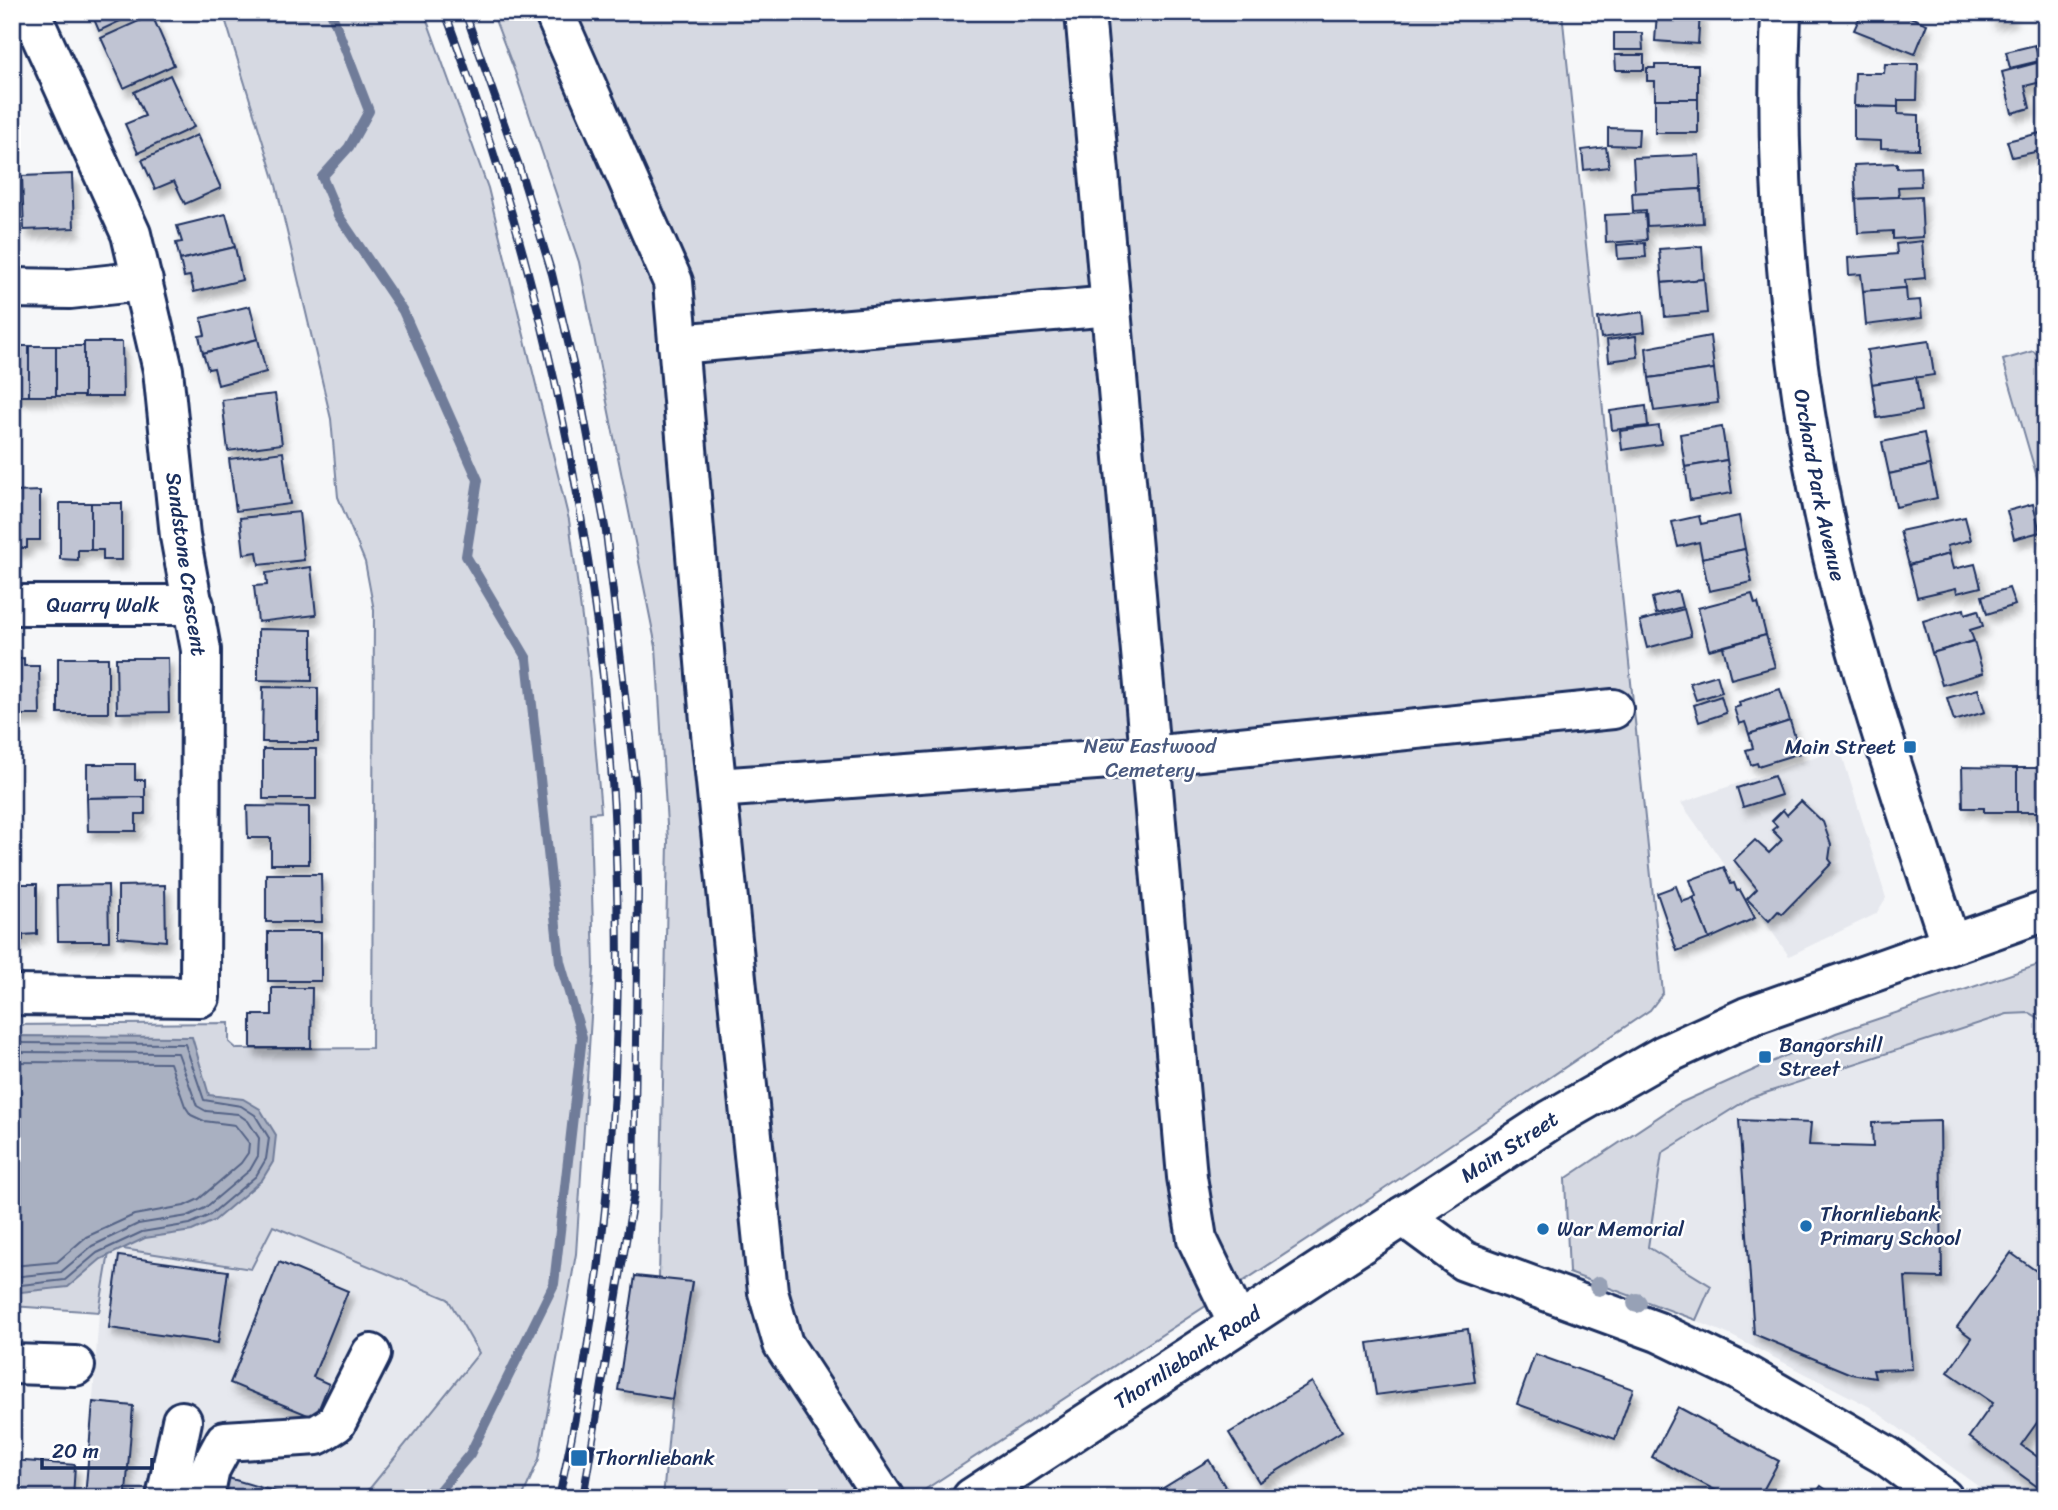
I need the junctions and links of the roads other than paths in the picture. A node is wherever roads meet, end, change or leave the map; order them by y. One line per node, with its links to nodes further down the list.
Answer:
1 (30, 12): 5 (street, Sandstone Crescent)
2 (554, 12): 8 (street)
3 (1085, 12): 7 (street)
4 (1781, 12): 15 (street, Orchard Park Avenue)
5 (143, 281): 6 (street); 10 (street, Sandstone Crescent)
6 (12, 288)
7 (1111, 306): 8 (street); 12 (street)
8 (678, 344): 13 (street)
9 (12, 605): 10 (street, Quarry Walk)
10 (194, 605): 16 (street, Sandstone Crescent)
11 (1613, 709): 12 (street)
12 (1150, 756): 13 (street); 18 (street)
13 (717, 789): 25 (street)
14 (2046, 911): 15 (street, Main Street)
15 (1950, 943): 17 (street, Main Street)
16 (12, 995)
17 (1403, 1216): 18 (street, Thornliebank Road); 27 (street)
18 (1238, 1324): 26 (street, Thornliebank Road)
19 (371, 1353): 24 (street)
20 (12, 1364): 21 (street)
21 (75, 1366)
22 (182, 1421): 23 (street)
23 (166, 1498)
24 (204, 1498)
25 (884, 1498)
26 (972, 1498)
27 (1943, 1498)

